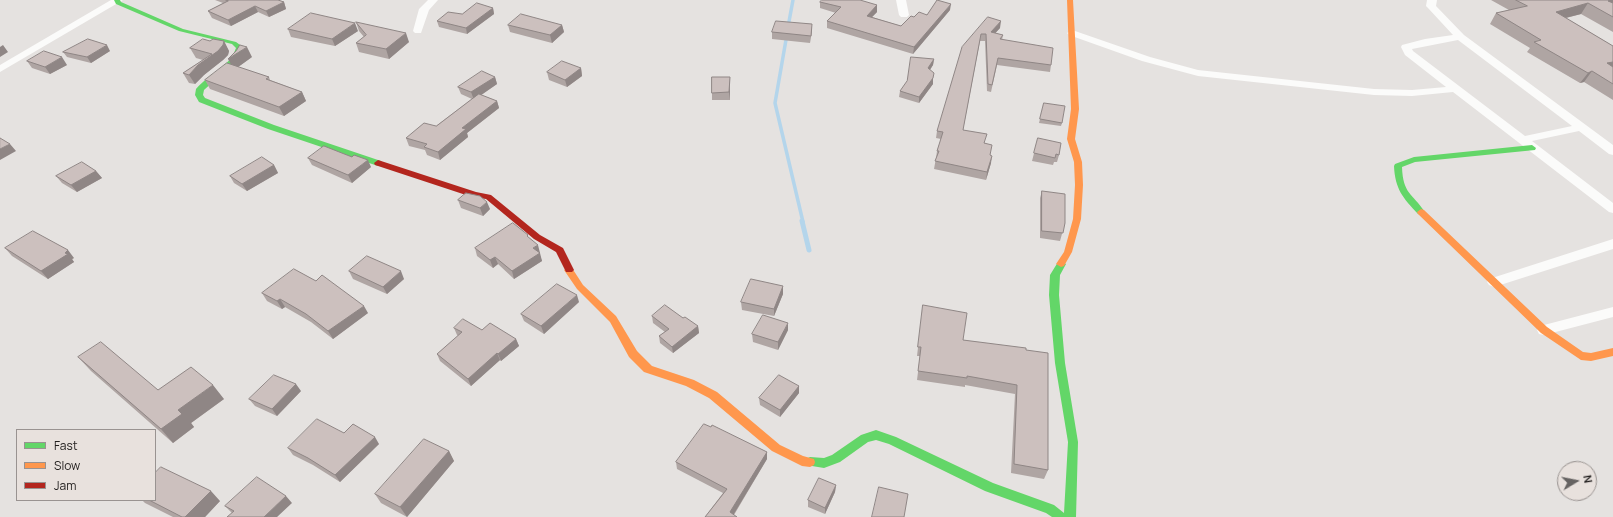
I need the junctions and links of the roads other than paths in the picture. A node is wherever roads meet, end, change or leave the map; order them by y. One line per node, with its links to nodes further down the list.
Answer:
1 (117, 0): 10 (street); 23 (street)
2 (433, 0): 7 (street)
3 (901, 0): 6 (street)
4 (1070, 0): 8 (street)
5 (1432, 0): 9 (street)
6 (904, 15)
7 (418, 31)
8 (1072, 33): 11 (street); 22 (street)
9 (1460, 37): 11 (street); 12 (street)
10 (0, 69)
11 (1454, 89): 13 (street)
12 (1581, 127): 13 (street); 15 (street)
13 (1522, 140): 14 (street)
14 (1532, 148): 16 (street); 18 (street)
15 (1613, 150)
16 (1613, 209)
17 (1613, 244): 18 (street)
18 (1494, 282): 20 (street)
19 (1613, 312): 20 (street)
20 (1544, 330): 21 (street)
21 (1613, 352)
22 (1071, 499): 23 (street); 24 (street)
23 (1055, 513)
24 (1070, 517)

